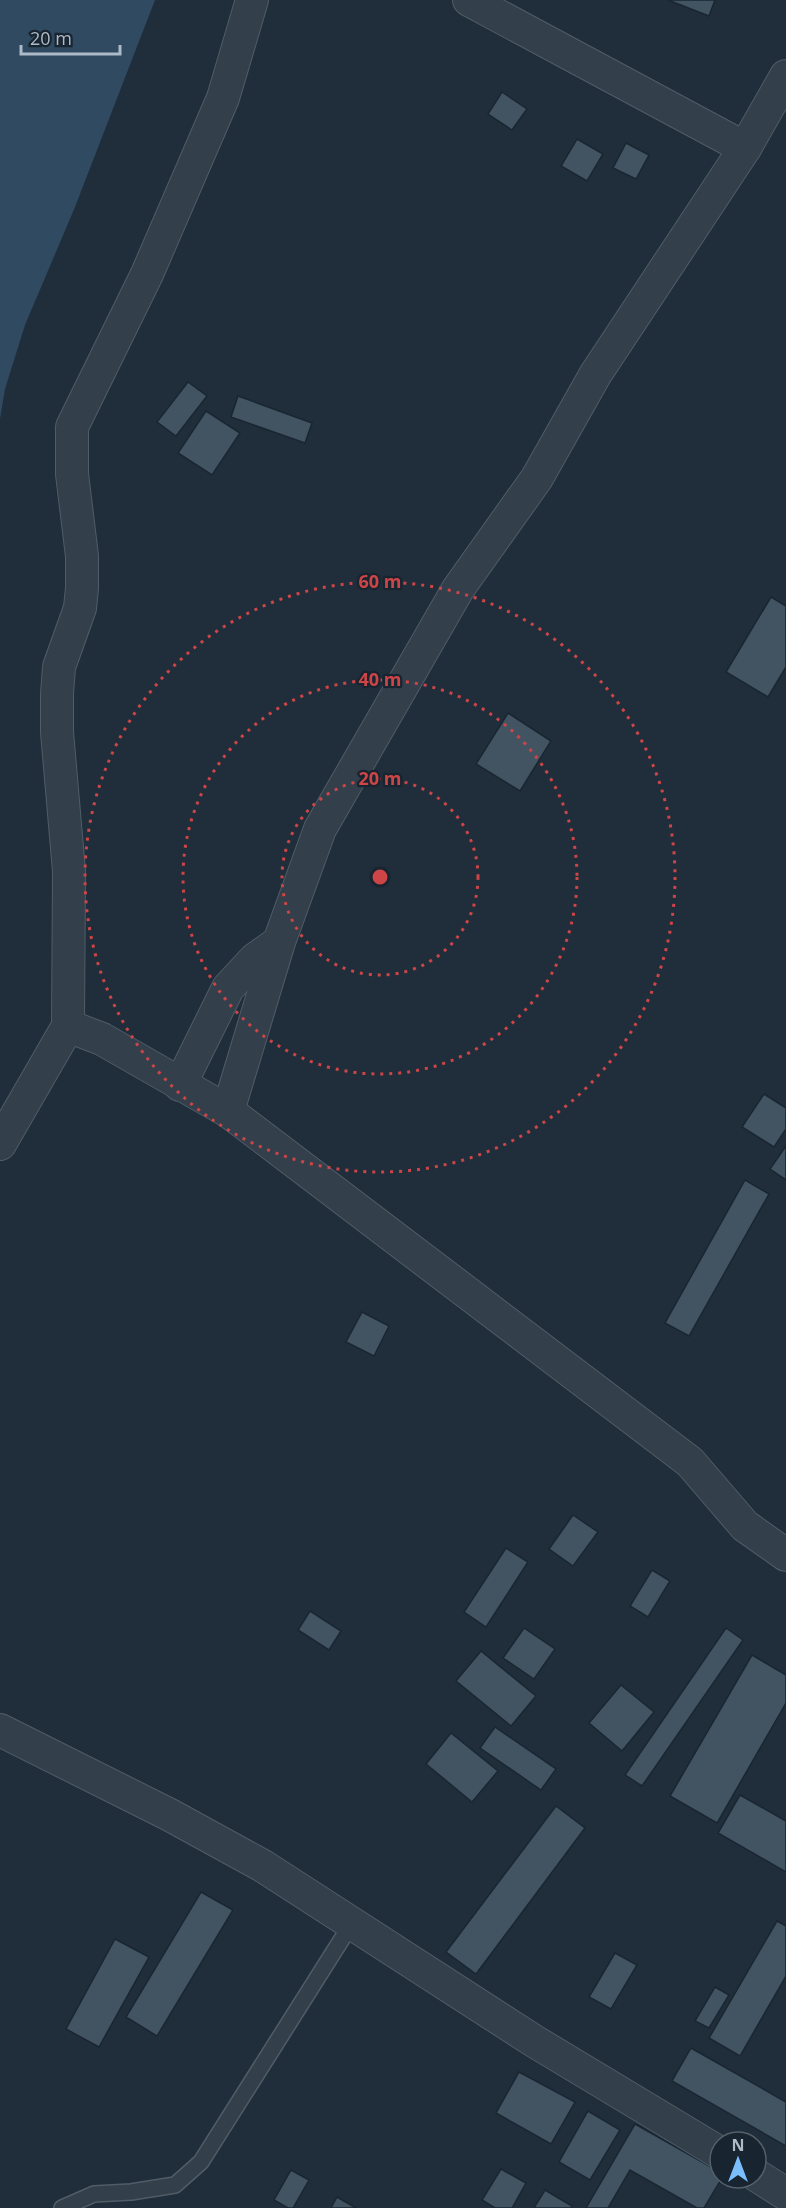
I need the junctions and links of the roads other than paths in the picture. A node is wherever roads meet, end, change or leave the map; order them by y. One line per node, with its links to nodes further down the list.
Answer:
1 (252, 0): 6 (street)
2 (470, 0): 4 (street)
3 (786, 76): 4 (street)
4 (745, 148): 5 (street)
5 (279, 942): 7 (street); 8 (street)
6 (68, 1026): 7 (street); 9 (street)
7 (180, 1085): 8 (street)
8 (228, 1111): 10 (street)
9 (0, 1144)
10 (786, 1556)
11 (0, 1730): 12 (street)
12 (352, 1923): 13 (street); 16 (lane)
13 (708, 2146)
14 (768, 2183): 15 (street)
15 (786, 2194)
16 (62, 2208)

